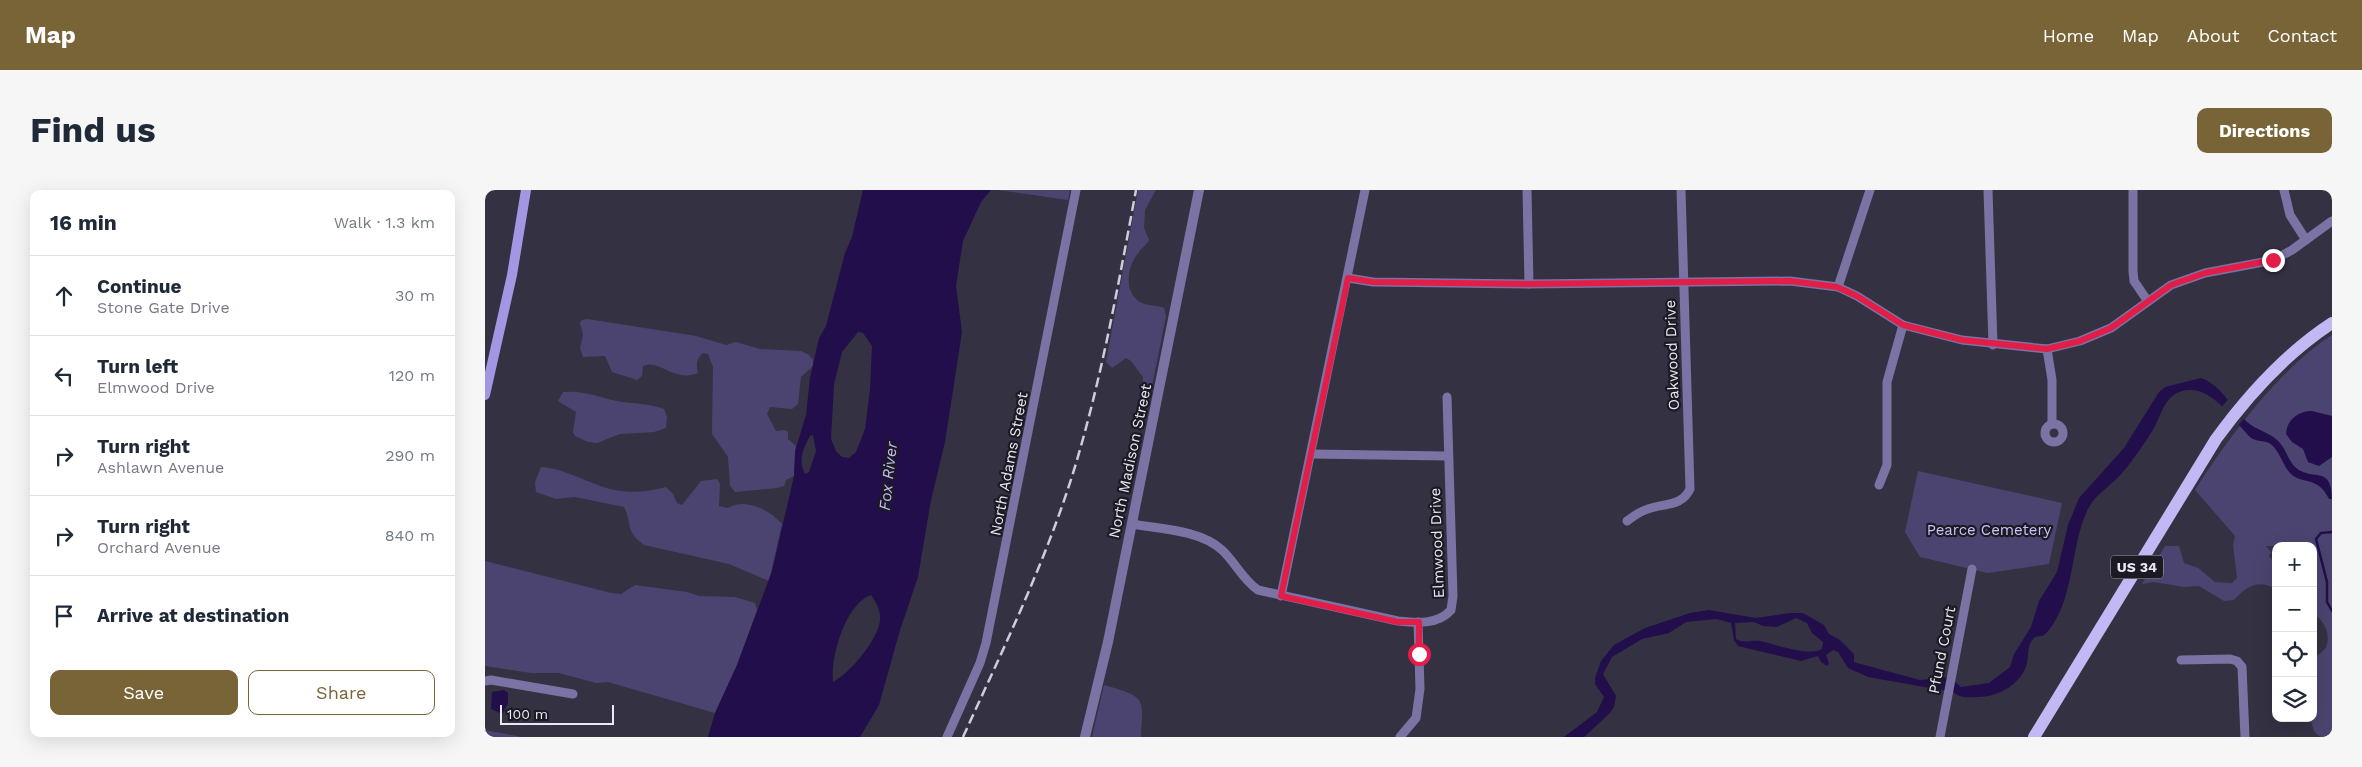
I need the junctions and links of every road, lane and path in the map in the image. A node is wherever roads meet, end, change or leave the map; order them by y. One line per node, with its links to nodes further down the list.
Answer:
1 (525, 190): 22 (main road)
2 (1076, 190): 36 (street, North Adams Street)
3 (1199, 190): 29 (street, North Madison Street)
4 (1365, 190): 13 (street)
5 (1527, 190): 14 (street)
6 (1681, 190): 15 (street, Oakwood Drive)
7 (1870, 190): 16 (street)
8 (1988, 190): 20 (street)
9 (2133, 190): 17 (street)
10 (2283, 190): 12 (street)
11 (2332, 221): 12 (street)
12 (2306, 240): 17 (street)
13 (1348, 278): 14 (street); 25 (street)
14 (1529, 284): 15 (street)
15 (1683, 284): 16 (street); 28 (street, Oakwood Drive)
16 (1837, 287): 19 (street)
17 (2147, 300): 21 (street)
18 (2332, 322): 40 (main road, US 34)
19 (1903, 325): 20 (street); 27 (street)
20 (1993, 344): 21 (street)
21 (2047, 349): 24 (street)
22 (485, 395)
23 (1447, 397): 26 (street, Elmwood Drive)
24 (2052, 424)
25 (1311, 454): 26 (street); 31 (street)
26 (1447, 456): 32 (street, Elmwood Drive)
27 (1879, 484)
28 (1627, 521)
29 (1132, 524): 31 (street, Elmwood Drive); 37 (street, North Madison Street)
30 (1972, 569): 39 (street, Pfund Court)
31 (1281, 596): 32 (street, Elmwood Drive)
32 (1419, 622): 38 (street)
33 (2181, 660): 41 (street)
34 (485, 681): 35 (street)
35 (573, 694)
36 (947, 737)
37 (1085, 737)
38 (1400, 737)
39 (1940, 737)
40 (2034, 737)
41 (2245, 737)

